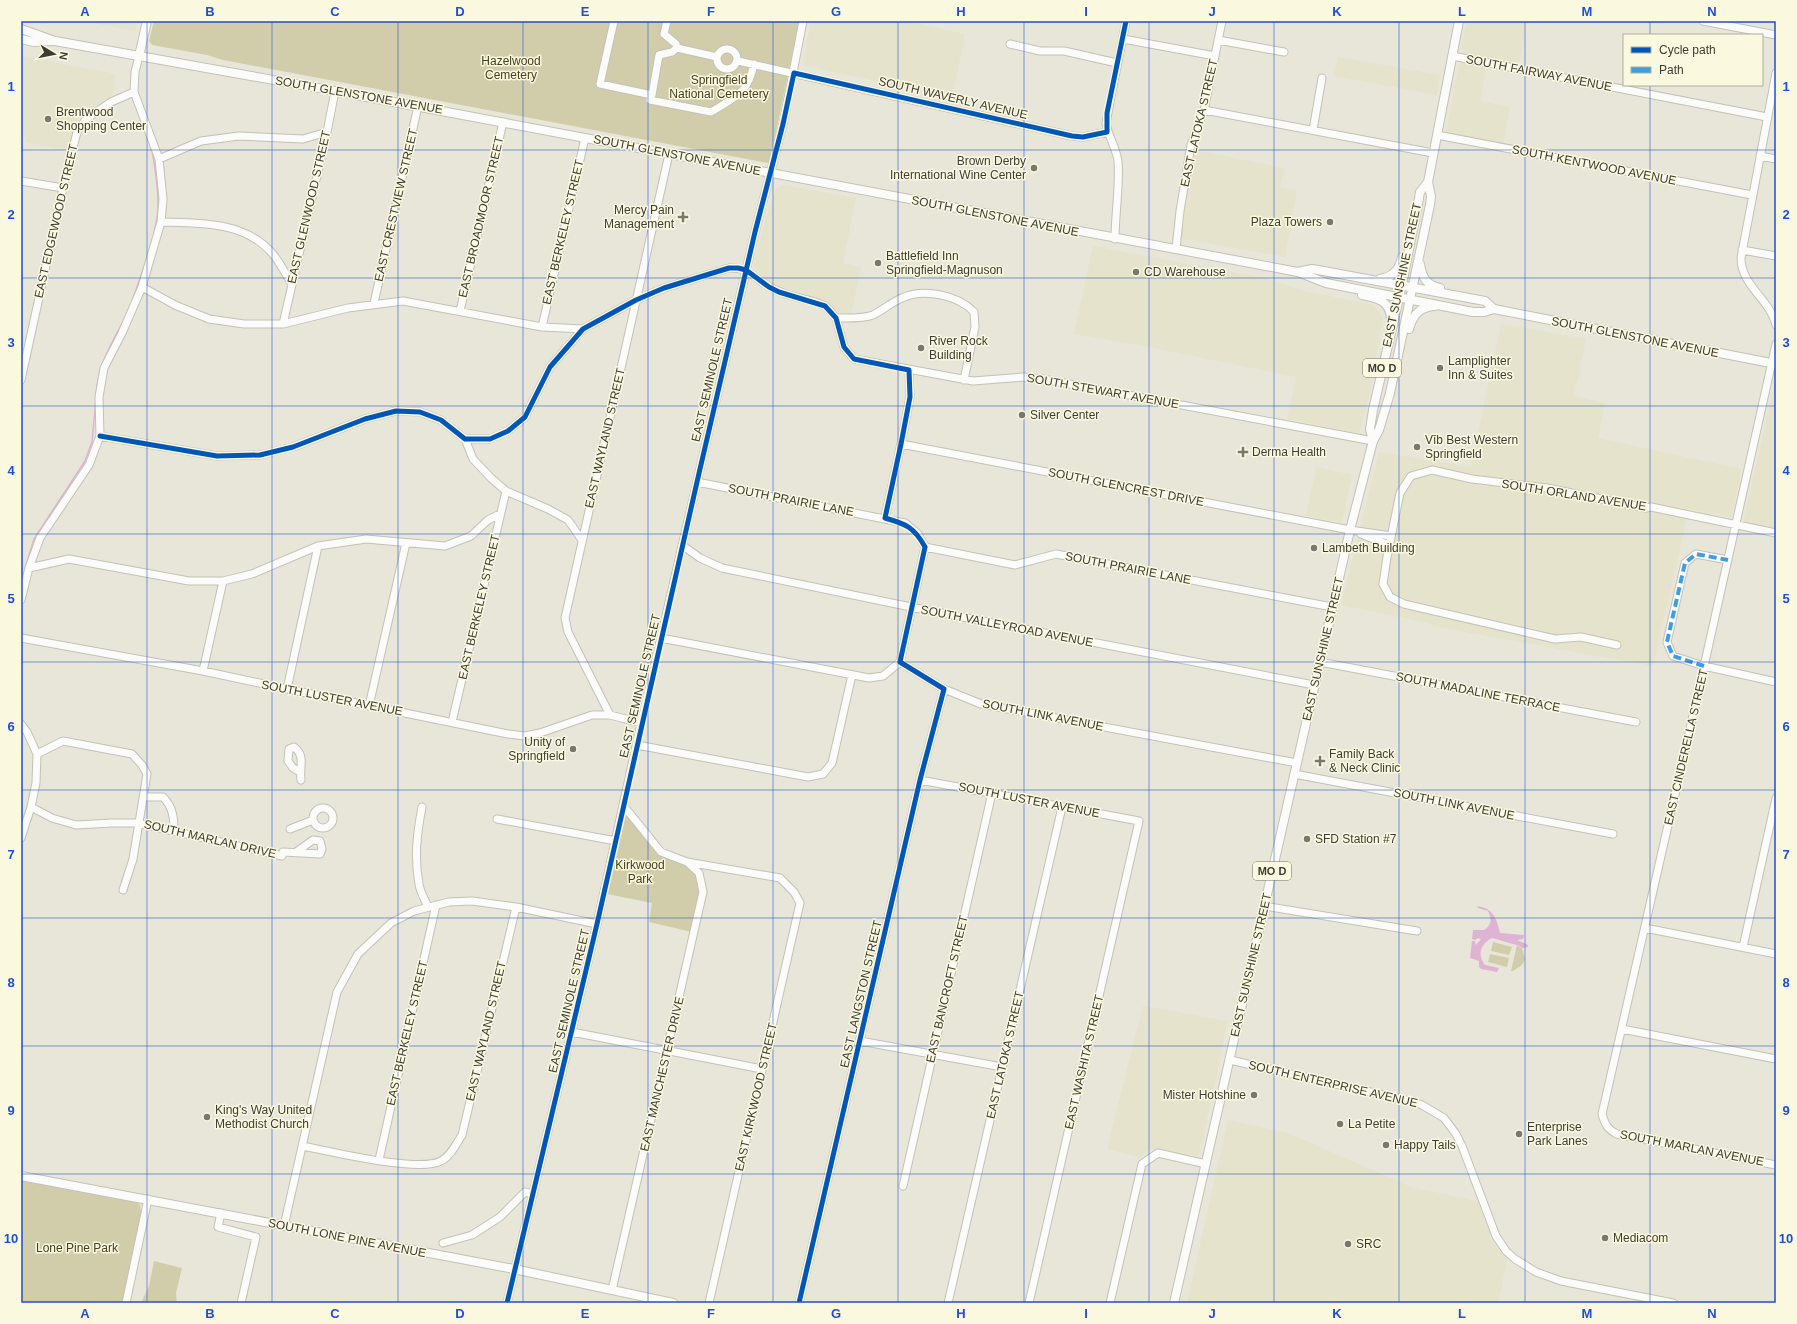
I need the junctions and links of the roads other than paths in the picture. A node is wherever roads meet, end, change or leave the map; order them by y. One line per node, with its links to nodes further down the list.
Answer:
1 (147, 21): 18 (main road)
2 (614, 21): 30 (street)
3 (667, 21): 16 (street)
4 (802, 21): 25 (street, EAST SEMINOLE STREET)
5 (1126, 21): 11 (street)
6 (1222, 21): 13 (street, EAST LATOKA STREET)
7 (1459, 21): 20 (main road, EAST SUNSHINE STREET)
8 (1702, 21): 10 (street)
9 (21, 29): 14 (main road, SOUTH GLENSTONE AVENUE)
10 (1776, 35)
11 (1123, 38): 19 (street); 23 (street)
12 (21, 39): 14 (main road, SOUTH GLENSTONE AVENUE)
13 (1218, 40): 17 (street); 19 (street, EAST LATOKA STREET)
14 (55, 41): 18 (main road, SOUTH GLENSTONE AVENUE)
15 (1010, 44): 23 (street)
16 (677, 48): 21 (street); 30 (street)
17 (1284, 52)
18 (139, 56): 28 (main road, SOUTH GLENSTONE AVENUE); 29 (street)
19 (1214, 56): 32 (street, EAST LATOKA STREET)
20 (1452, 56): 33 (street, SOUTH FAIRWAY AVENUE); 38 (main road, EAST SUNSHINE STREET)
21 (717, 57): 22 (street); 22 (street)
22 (738, 61): 24 (street, SOUTH WAVERLY AVENUE)
23 (1117, 63): 37 (street)
24 (754, 64): 25 (street, SOUTH WAVERLY AVENUE); 30 (street)
25 (794, 73): 37 (street, SOUTH WAVERLY AVENUE); 45 (street, EAST SEMINOLE STREET)
26 (1776, 73): 33 (street)
27 (1322, 78): 35 (street)
28 (335, 91): 31 (main road, SOUTH GLENSTONE AVENUE); 36 (street, EAST GLENWOOD STREET)
29 (134, 92): 43 (street); 48 (street, EAST EDGEWOOD STREET)
30 (651, 97)
31 (418, 106): 34 (main road, SOUTH GLENSTONE AVENUE); 69 (street, EAST CRESTVIEW STREET)
32 (1204, 110): 35 (street); 53 (street, EAST LATOKA STREET)
33 (1768, 117): 42 (street)
34 (503, 122): 39 (main road, SOUTH GLENSTONE AVENUE); 72 (street, EAST BROADMOOR STREET)
35 (1313, 130): 40 (street)
36 (327, 132): 43 (street); 61 (street, EAST GLENWOOD STREET)
37 (1108, 132): 52 (street)
38 (1437, 135): 40 (main road, EAST SUNSHINE STREET); 49 (street, SOUTH KENTWOOD AVENUE)
39 (585, 138): 41 (main road, SOUTH GLENSTONE AVENUE); 76 (street, EAST BERKELEY STREET)
40 (1433, 153): 47 (main road, EAST SUNSHINE STREET)
41 (669, 154): 45 (main road, SOUTH GLENSTONE AVENUE); 67 (street, EAST WAYLAND STREET)
42 (1760, 156): 44 (street); 49 (street)
43 (159, 159): 51 (street)
44 (1776, 159)
45 (771, 173): 52 (main road, SOUTH GLENSTONE AVENUE); 57 (street, EAST SEMINOLE STREET)
46 (21, 181): 48 (street)
47 (1428, 182): 50 (main road, EAST SUNSHINE STREET); 56 (main road, EAST SUNSHINE STREET)
48 (63, 188): 80 (street, EAST EDGEWOOD STREET)
49 (1752, 195): 54 (street)
50 (1419, 198): 59 (main road); 62 (main road, EAST SUNSHINE STREET)
51 (161, 222): 61 (street); 63 (street)
52 (1115, 238): 53 (main road, SOUTH GLENSTONE AVENUE)
53 (1176, 249): 58 (main road, SOUTH GLENSTONE AVENUE)
54 (1742, 250): 55 (street); 75 (street)
55 (1776, 256)
56 (1419, 259): 64 (main road, EAST SUNSHINE STREET); 68 (main road)
57 (746, 270): 67 (street); 73 (street); 90 (street, EAST SEMINOLE STREET)
58 (1298, 272): 59 (main road, SOUTH GLENSTONE AVENUE); 60 (main road, SOUTH GLENSTONE AVENUE)
59 (1372, 279): 62 (main road, SOUTH GLENSTONE AVENUE)
60 (1326, 283): 65 (main road, SOUTH GLENSTONE AVENUE); 78 (main road)
61 (292, 284): 74 (street, EAST GLENWOOD STREET)
62 (1402, 284): 64 (main road, SOUTH GLENSTONE AVENUE); 65 (main road, EAST SUNSHINE STREET)
63 (142, 287): 74 (street); 86 (street)
64 (1413, 287): 66 (main road, EAST SUNSHINE STREET); 68 (main road, SOUTH GLENSTONE AVENUE)
65 (1399, 296): 66 (main road, SOUTH GLENSTONE AVENUE); 78 (main road, EAST SUNSHINE STREET / MO D)
66 (1411, 299): 70 (main road, SOUTH GLENSTONE AVENUE); 85 (main road, EAST SUNSHINE STREET / MO D)
67 (636, 300): 77 (street); 98 (street, EAST WAYLAND STREET)
68 (1478, 300): 71 (main road, SOUTH GLENSTONE AVENUE)
69 (374, 303): 72 (street); 74 (street)
70 (1444, 306): 71 (main road, SOUTH GLENSTONE AVENUE); 85 (main road)
71 (1494, 309): 81 (main road, SOUTH GLENSTONE AVENUE)
72 (460, 311): 76 (street)
73 (836, 318): 82 (street, SOUTH STEWART AVENUE); 84 (street)
74 (283, 324)
75 (1776, 325)
76 (542, 327): 77 (street)
77 (583, 329): 87 (street)
78 (1391, 330): 88 (main road, EAST SUNSHINE STREET / MO D)
79 (1776, 344): 81 (street, EAST CINDERELLA STREET)
80 (24, 353): 83 (street, EAST EDGEWOOD STREET)
81 (1774, 363): 94 (street, EAST CINDERELLA STREET)
82 (909, 370): 84 (street, SOUTH STEWART AVENUE); 89 (street)
83 (21, 380)
84 (964, 380): 88 (street, SOUTH STEWART AVENUE)
85 (1390, 393): 88 (main road, EAST SUNSHINE STREET / MO D)
86 (100, 436): 87 (street); 105 (street)
87 (465, 439): 91 (street)
88 (1373, 441): 95 (main road, EAST SUNSHINE STREET / MO D)
89 (901, 444): 93 (street); 95 (street, SOUTH GLENCREST DRIVE)
90 (696, 482): 93 (street, SOUTH PRAIRIE LANE); 100 (street, EAST SEMINOLE STREET)
91 (506, 491): 92 (street, EAST BERKELEY STREET); 98 (street)
92 (500, 514): 99 (street); 124 (street, EAST BERKELEY STREET)
93 (885, 518): 103 (street, SOUTH PRAIRIE LANE)
94 (1736, 525): 96 (street, SOUTH ORLAND AVENUE); 97 (street, SOUTH ORLAND AVENUE); 104 (street, EAST CINDERELLA STREET)
95 (1350, 530): 97 (street); 101 (street); 109 (main road, EAST SUNSHINE STREET / MO D)
96 (1776, 533)
97 (1391, 536): 101 (street, SOUTH ORLAND AVENUE)
98 (582, 540): 123 (street, EAST WAYLAND STREET)
99 (406, 543): 102 (street); 122 (street)
100 (682, 545): 108 (street, SOUTH VALLEYROAD AVENUE); 111 (street, EAST SEMINOLE STREET)
101 (1389, 545): 112 (street, SOUTH ORLAND AVENUE)
102 (318, 546): 106 (street); 120 (street)
103 (925, 547): 108 (street); 109 (street, SOUTH PRAIRIE LANE)
104 (1728, 560): 115 (street, EAST CINDERELLA STREET); 115 (street)
105 (29, 568): 106 (street); 107 (street)
106 (223, 581): 116 (street)
107 (21, 600)
108 (911, 607): 113 (street); 119 (street, SOUTH VALLEYROAD AVENUE)
109 (1332, 607): 114 (main road, EAST SUNSHINE STREET / MO D)
110 (21, 638): 116 (street, SOUTH LUSTER AVENUE)
111 (661, 638): 117 (street); 126 (street, EAST SEMINOLE STREET)
112 (1617, 645)
113 (900, 662): 117 (street); 121 (street, SOUTH LINK AVENUE)
114 (1320, 662): 119 (main road, EAST SUNSHINE STREET / MO D); 125 (street, SOUTH MADALINE TERRACE)
115 (1704, 666): 118 (street); 159 (street, EAST CINDERELLA STREET)
116 (204, 671): 120 (street, SOUTH LUSTER AVENUE)
117 (852, 675): 128 (street)
118 (1776, 682)
119 (1314, 686): 130 (main road, EAST SUNSHINE STREET / MO D)
120 (287, 689): 122 (street, SOUTH LUSTER AVENUE)
121 (944, 689): 130 (street, SOUTH LINK AVENUE); 134 (street, EAST LANGSTON STREET)
122 (369, 706): 124 (street, SOUTH LUSTER AVENUE)
123 (610, 715): 124 (street, SOUTH LUSTER AVENUE); 126 (street, SOUTH LUSTER AVENUE)
124 (452, 722)
125 (1636, 722)
126 (641, 723): 128 (street, EAST SEMINOLE STREET)
127 (21, 724): 129 (street)
128 (637, 745): 138 (street, EAST SEMINOLE STREET)
129 (37, 754): 136 (street); 139 (street)
130 (1297, 763): 132 (main road, EAST SUNSHINE STREET / MO D)
131 (300, 772): 133 (street)
132 (1294, 774): 148 (street, SOUTH LINK AVENUE); 155 (main road, EAST SUNSHINE STREET / MO D)
133 (301, 780)
134 (920, 780): 135 (street, SOUTH LUSTER AVENUE); 165 (street, EAST LANGSTON STREET)
135 (992, 793): 141 (street, SOUTH LUSTER AVENUE); 167 (street, EAST BANCROFT STREET)
136 (143, 797): 145 (street); 147 (street)
137 (1776, 798): 161 (street)
138 (623, 805): 150 (street, EAST SEMINOLE STREET); 152 (street)
139 (31, 807): 145 (street); 149 (street)
140 (422, 807): 156 (street)
141 (1062, 807): 144 (street, SOUTH LUSTER AVENUE); 170 (street, EAST LATOKA STREET)
142 (497, 819): 150 (street)
143 (313, 820): 146 (street)
144 (1139, 821): 193 (street, EAST WASHITA STREET)
145 (138, 823): 147 (street, SOUTH MARLAN DRIVE); 153 (street)
146 (290, 829)
147 (174, 831): 151 (street, SOUTH MARLAN DRIVE)
148 (1613, 834)
149 (21, 838)
150 (616, 841): 158 (street, EAST SEMINOLE STREET)
151 (296, 852)
152 (687, 862): 166 (street, EAST MANCHESTER DRIVE); 171 (street, EAST KIRKWOOD STREET)
153 (123, 890)
154 (436, 905): 156 (street); 157 (street); 174 (street, EAST BERKELEY STREET)
155 (1264, 906): 160 (street); 169 (main road, EAST SUNSHINE STREET / MO D)
156 (428, 907): 173 (street)
157 (516, 907): 158 (street); 174 (street, EAST WAYLAND STREET)
158 (597, 924): 164 (street, EAST SEMINOLE STREET)
159 (1645, 928): 161 (street); 163 (street, EAST CINDERELLA STREET)
160 (1417, 931)
161 (1742, 947): 162 (street)
162 (1776, 954)
163 (1622, 1029): 168 (street); 172 (street, EAST CINDERELLA STREET)
164 (572, 1032): 166 (street); 179 (street, EAST SEMINOLE STREET)
165 (860, 1041): 167 (street); 191 (street, EAST LANGSTON STREET)
166 (668, 1050): 171 (street); 185 (street, EAST MANCHESTER DRIVE)
167 (932, 1055): 170 (street); 178 (street, EAST BANCROFT STREET)
168 (1776, 1059)
169 (1230, 1060): 175 (main road, EAST SUNSHINE STREET / MO D); 196 (street, SOUTH ENTERPRISE AVENUE)
170 (1002, 1067): 192 (street, EAST LATOKA STREET)
171 (762, 1068): 190 (street, EAST KIRKWOOD STREET)
172 (1609, 1130): 176 (street, SOUTH MARLAN AVENUE)
173 (302, 1146): 174 (street); 182 (street)
174 (379, 1160)
175 (1206, 1164): 194 (street); 195 (main road, EAST SUNSHINE STREET / MO D)
176 (1776, 1165)
177 (21, 1176): 180 (main road, SOUTH LONE PINE AVENUE)
178 (903, 1186)
179 (533, 1194): 183 (street); 184 (street, EAST SEMINOLE STREET)
180 (148, 1199): 181 (main road, SOUTH LONE PINE AVENUE); 186 (street)
181 (221, 1214): 182 (main road, SOUTH LONE PINE AVENUE); 187 (street)
182 (284, 1226): 184 (main road, SOUTH LONE PINE AVENUE)
183 (443, 1243)
184 (514, 1269): 185 (main road, SOUTH LONE PINE AVENUE); 188 (street, EAST SEMINOLE STREET)
185 (612, 1290): 189 (main road, SOUTH LONE PINE AVENUE)
186 (126, 1303)
187 (241, 1303)
188 (507, 1303)
189 (673, 1303)
190 (709, 1303)
191 (799, 1303)
192 (948, 1303)
193 (1029, 1303)
194 (1110, 1303)
195 (1174, 1303)
196 (1673, 1303)

